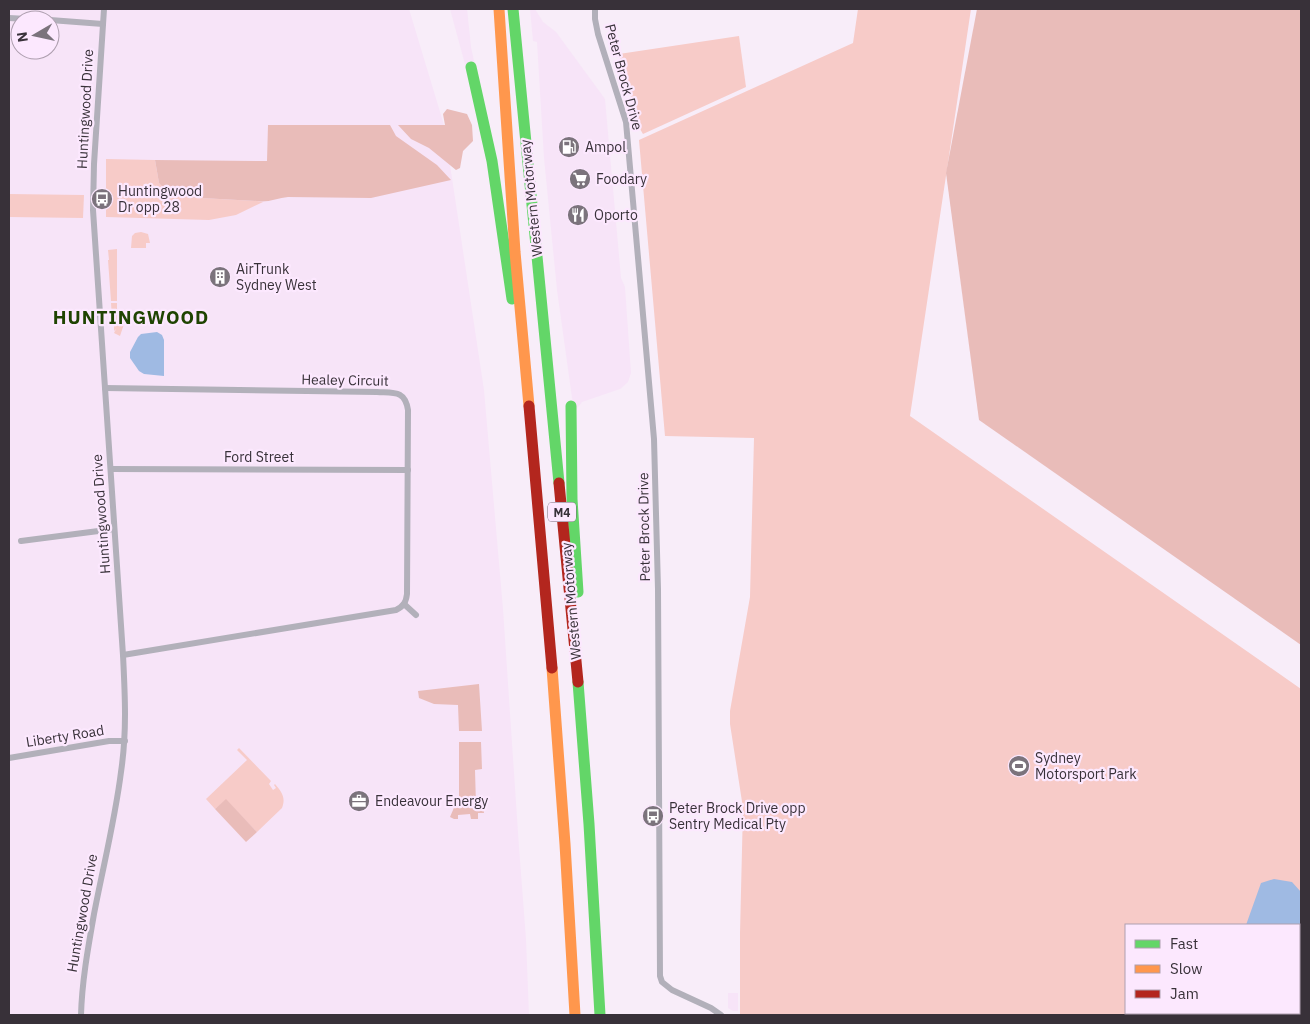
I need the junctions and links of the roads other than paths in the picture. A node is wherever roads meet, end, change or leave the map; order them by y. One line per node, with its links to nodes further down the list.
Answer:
1 (104, 9): 6 (street, Huntingwood Drive)
2 (499, 9): 8 (highway, Western Motorway / M4)
3 (513, 9): 18 (highway, Western Motorway / M4)
4 (595, 9): 24 (street, Peter Brock Drive)
5 (60, 21): 6 (street)
6 (103, 24): 9 (street, Huntingwood Drive)
7 (471, 66): 8 (highway)
8 (522, 330): 22 (highway, Western Motorway / M4)
9 (105, 388): 11 (street, Huntingwood Drive); 12 (street, Healey Circuit)
10 (571, 406): 18 (highway)
11 (111, 469): 12 (street, Ford Street); 13 (street, Huntingwood Drive)
12 (408, 470): 15 (street, Healey Circuit)
13 (114, 529): 14 (street); 17 (street, Huntingwood Drive)
14 (21, 541)
15 (404, 604): 16 (street); 17 (street)
16 (416, 615)
17 (123, 655): 19 (street, Huntingwood Drive)
18 (577, 668): 23 (highway, Western Motorway / M4)
19 (125, 741): 20 (street, Liberty Road); 21 (street, Huntingwood Drive)
20 (9, 758)
21 (81, 1015)
22 (575, 1015)
23 (600, 1015)
24 (721, 1015)

